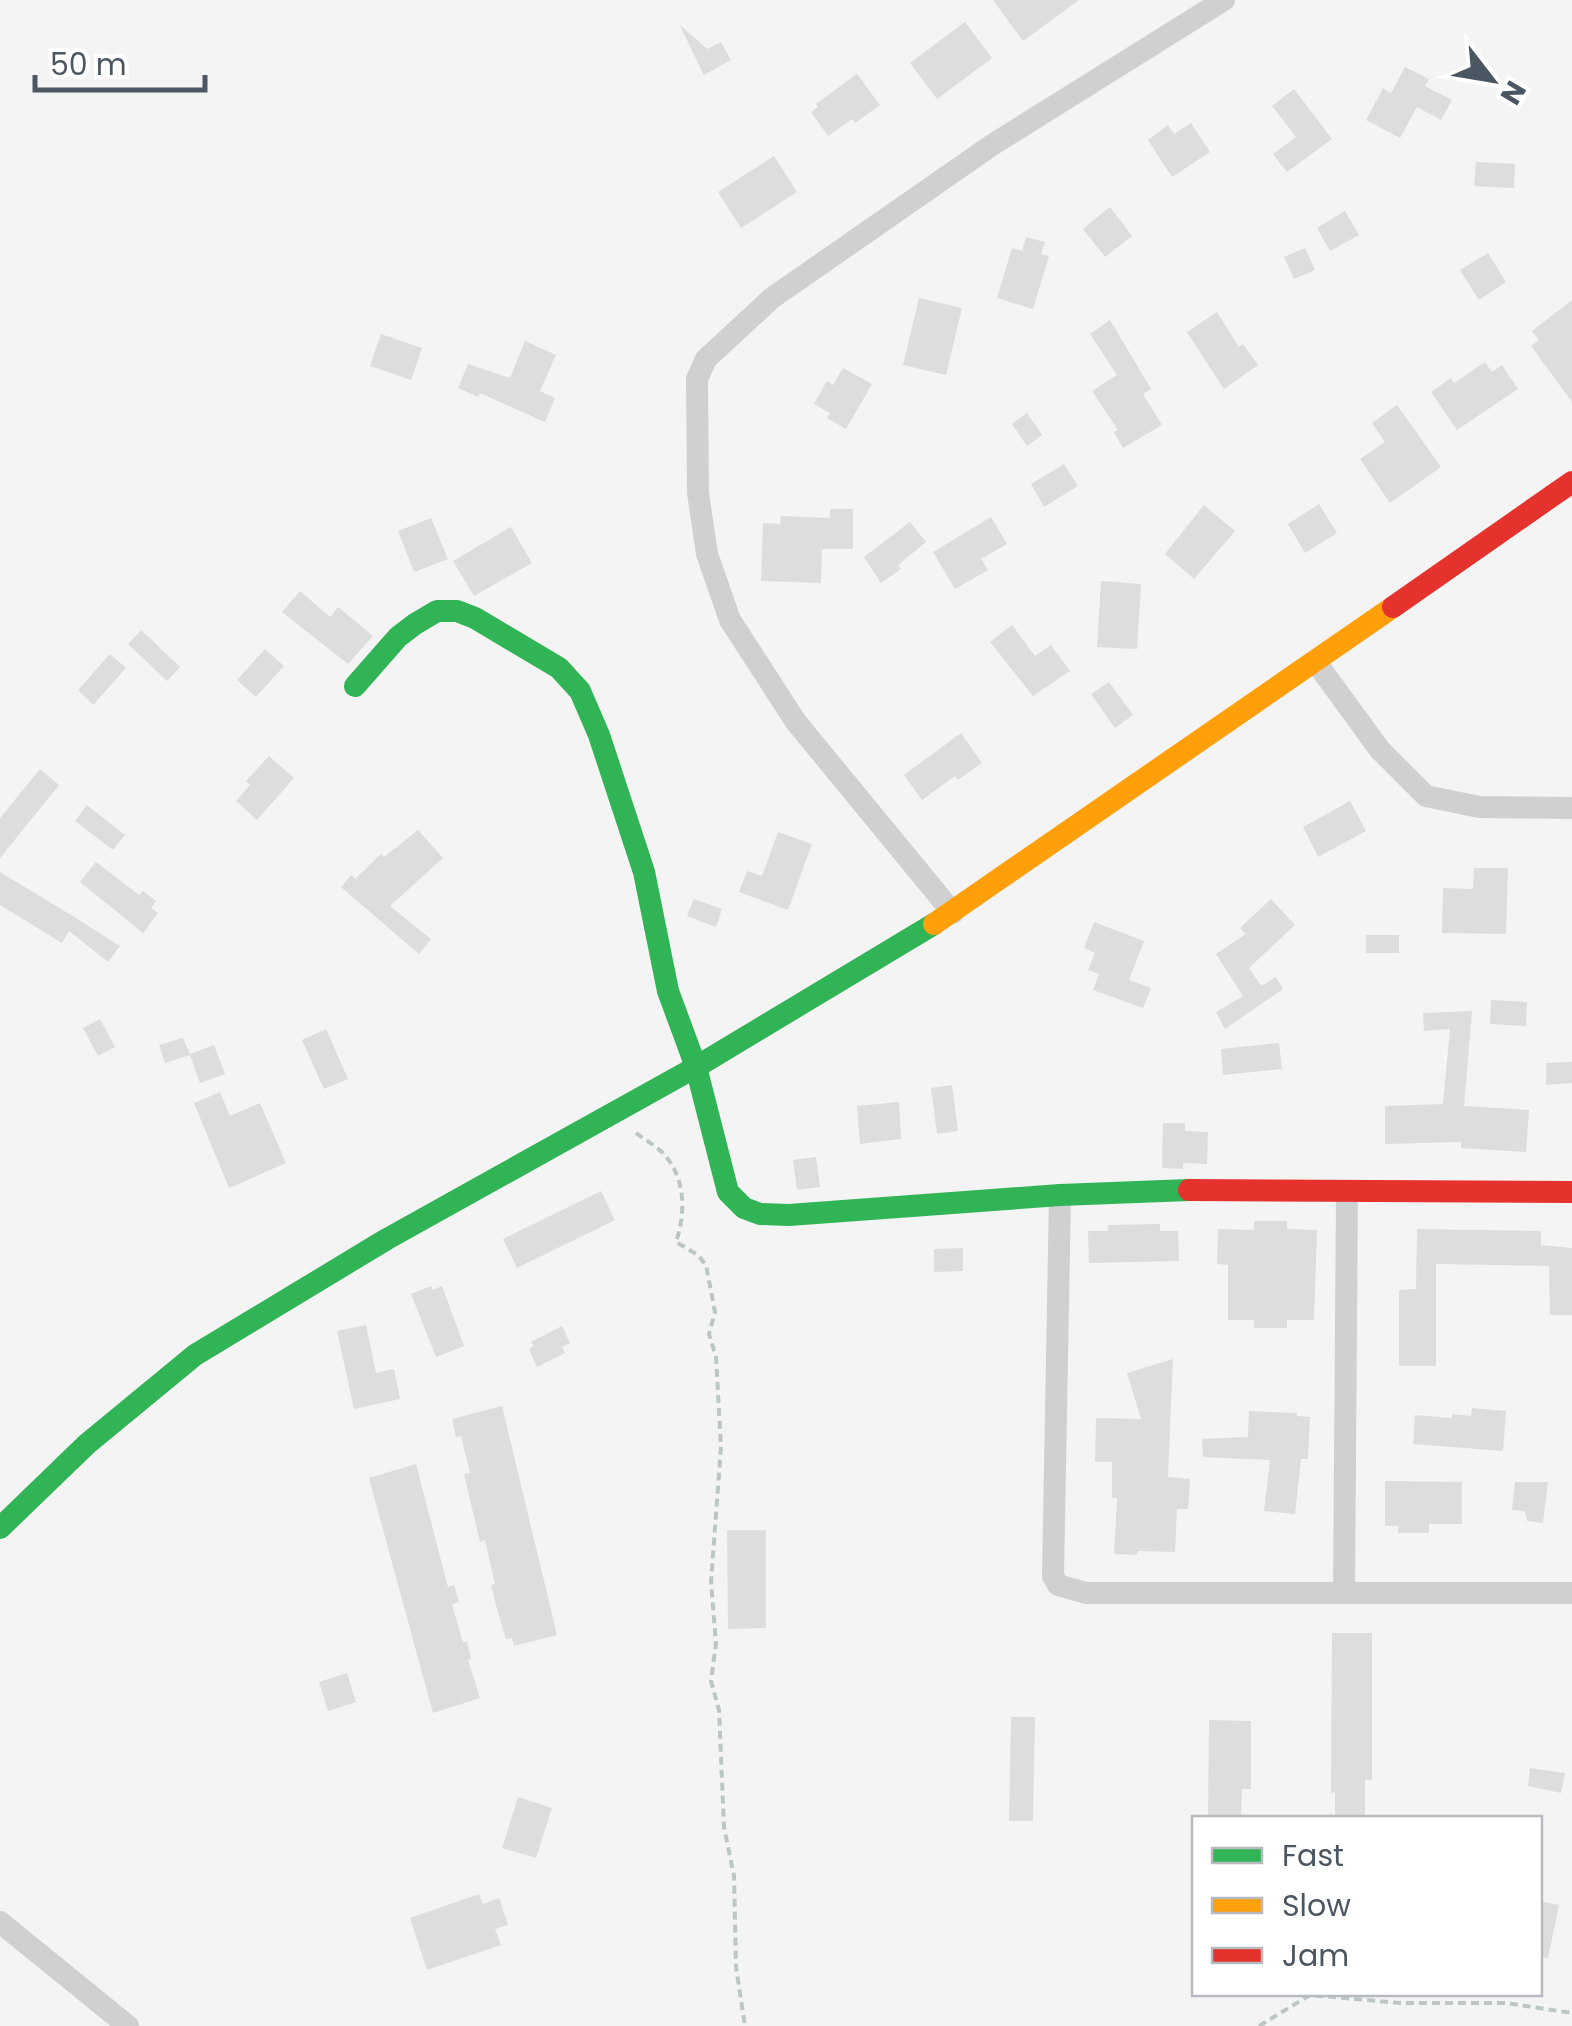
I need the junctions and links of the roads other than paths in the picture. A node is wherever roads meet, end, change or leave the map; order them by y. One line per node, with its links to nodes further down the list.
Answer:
1 (1224, 0): 6 (street)
2 (1572, 482): 3 (street)
3 (1316, 661): 5 (street); 6 (street)
4 (355, 686): 7 (street)
5 (1572, 808)
6 (953, 913): 7 (street)
7 (696, 1066): 10 (street); 11 (street)
8 (1347, 1192): 9 (street); 10 (street); 12 (street)
9 (1572, 1192)
10 (1060, 1195): 12 (street)
11 (0, 1528)
12 (1344, 1592): 13 (street)
13 (1572, 1593)
14 (0, 1922): 15 (street)
15 (128, 2026)

